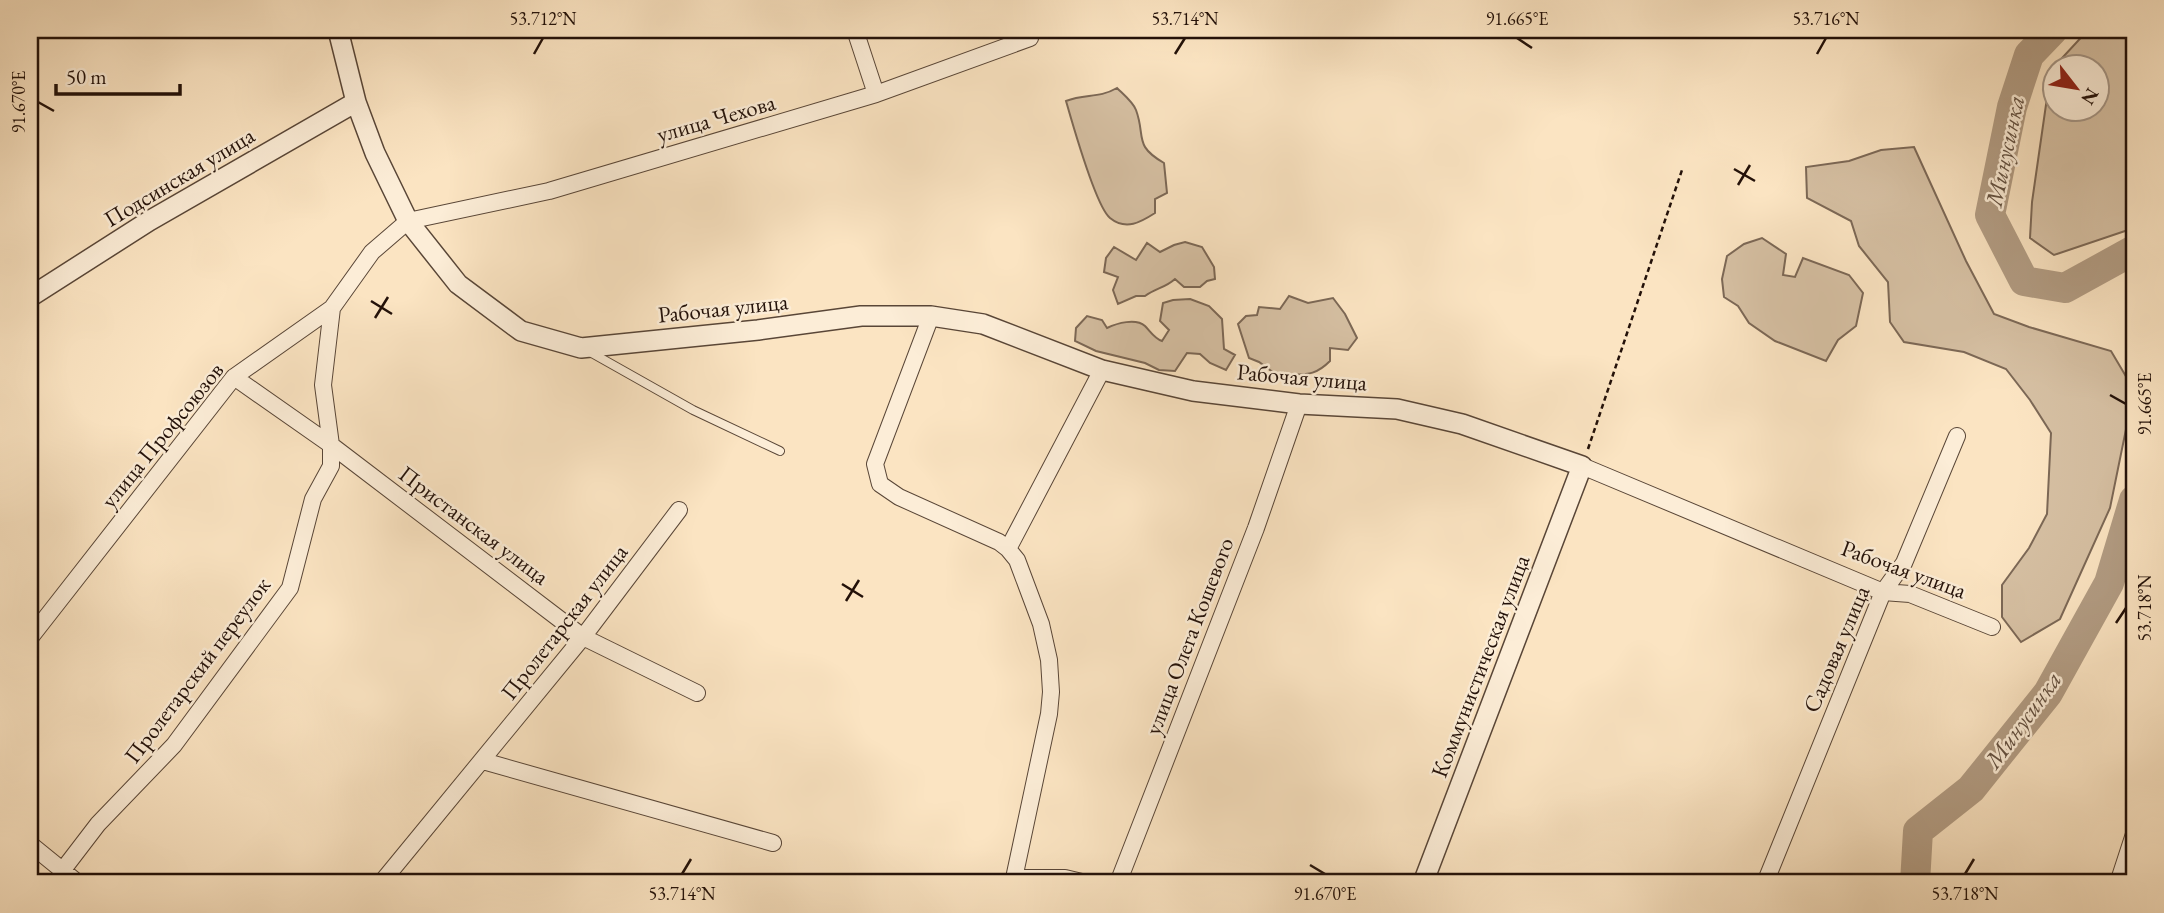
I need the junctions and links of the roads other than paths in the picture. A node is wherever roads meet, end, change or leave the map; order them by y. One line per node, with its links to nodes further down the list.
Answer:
1 (338, 30): 5 (street)
2 (855, 30): 4 (street)
3 (1030, 38): 4 (street, улица Чехова)
4 (876, 94): 6 (street, улица Чехова)
5 (356, 102): 6 (street); 7 (street, Подсинская улица)
6 (408, 221): 8 (street, улица Профсоюзов); 10 (street)
7 (30, 297)
8 (332, 308): 12 (street, улица Профсоюзов); 15 (street, Пролетарский переулок)
9 (931, 316): 10 (street, Рабочая улица); 11 (street, Рабочая улица); 19 (street)
10 (581, 348): 16 (lane)
11 (1102, 370): 13 (street, Рабочая улица); 19 (street)
12 (234, 377): 15 (street, Пристанская улица); 23 (street, улица Профсоюзов)
13 (1300, 404): 17 (street, Рабочая улица); 34 (street, улица Олега Кошевого)
14 (1957, 436): 20 (street, Садовая улица)
15 (331, 445): 22 (street, Пристанская улица); 29 (street, Пролетарский переулок)
16 (780, 451)
17 (1582, 466): 20 (street, Рабочая улица); 35 (street, Коммунистическая улица)
18 (680, 510): 22 (street, Пролетарская улица)
19 (1009, 549): 30 (street)
20 (1882, 592): 21 (street, Рабочая улица); 36 (street, Садовая улица)
21 (1992, 627)
22 (583, 637): 24 (street, Пристанская улица); 25 (street, Пролетарская улица)
23 (30, 638)
24 (697, 693)
25 (483, 761): 27 (street); 32 (street, Пролетарская улица)
26 (2134, 834): 37 (street)
27 (773, 843)
28 (30, 844): 29 (street)
29 (62, 871): 31 (street)
30 (1014, 881): 33 (street)
31 (78, 883)
32 (380, 883)
33 (1086, 883)
34 (1118, 883)
35 (1423, 883)
36 (1765, 883)
37 (2118, 883)

